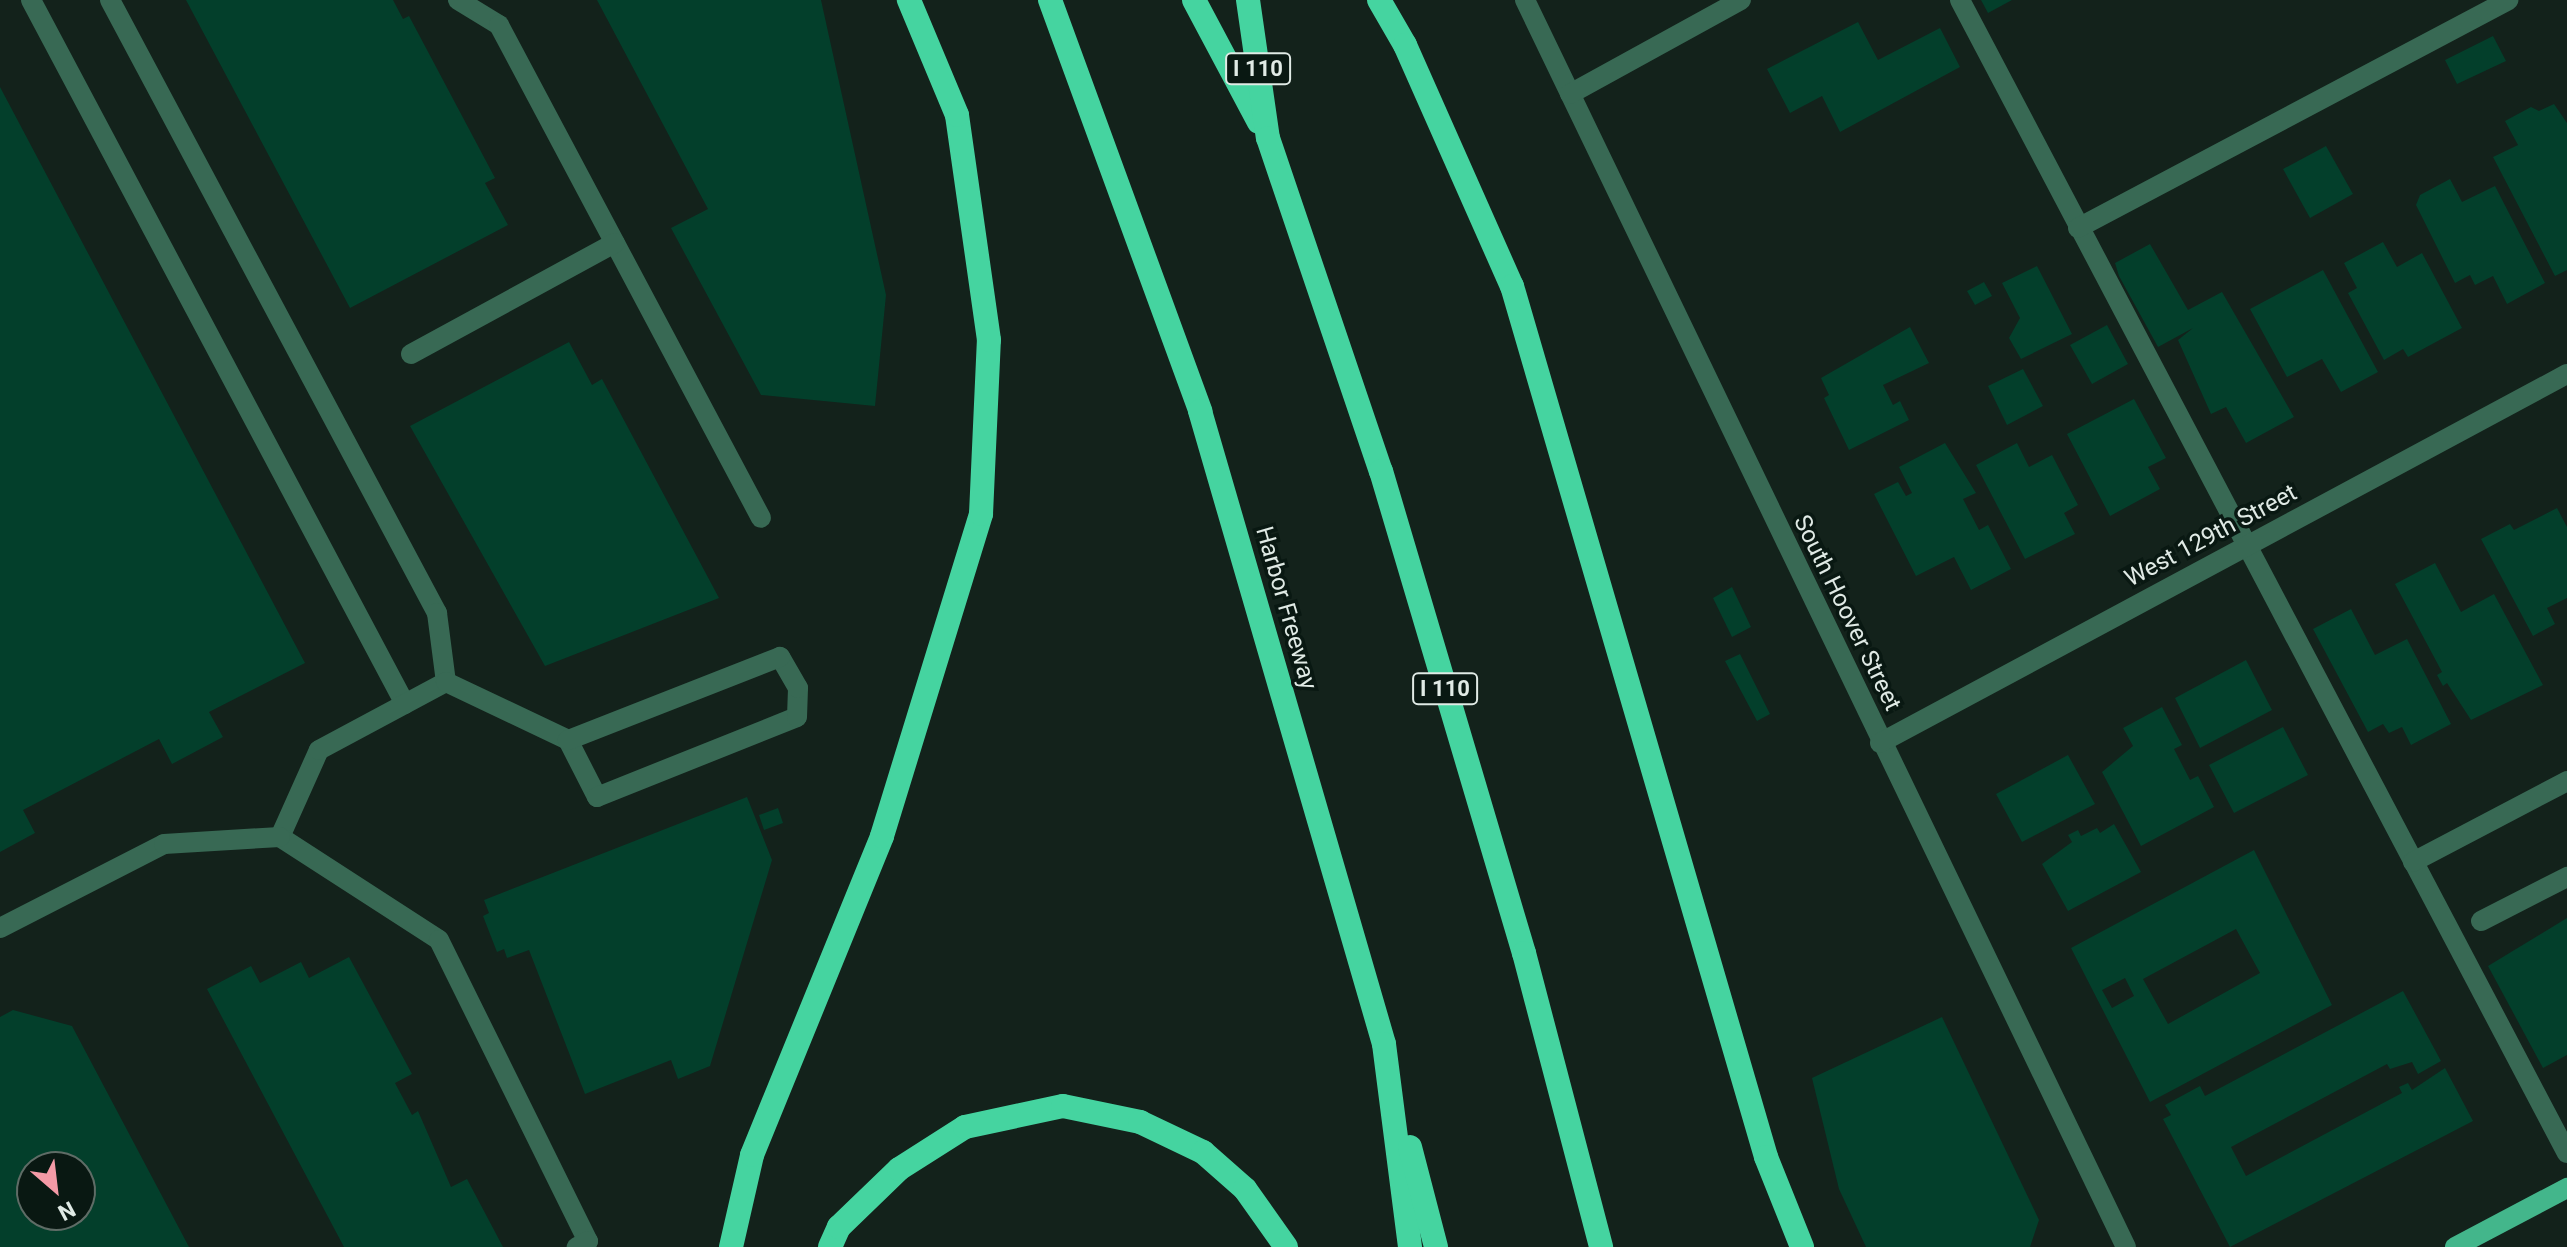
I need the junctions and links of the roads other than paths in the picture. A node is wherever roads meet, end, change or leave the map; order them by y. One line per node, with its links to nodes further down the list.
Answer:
1 (31, 0): 22 (street)
2 (110, 0): 21 (street)
3 (458, 0): 16 (street)
4 (909, 0): 35 (highway)
5 (1050, 0): 31 (highway, Harbor Freeway)
6 (1194, 0): 14 (highway)
7 (1248, 0): 14 (highway, I 110)
8 (1379, 0): 41 (highway)
9 (1525, 0): 13 (street, South Hoover Street)
10 (1741, 0): 13 (street)
11 (1960, 0): 15 (street)
12 (2508, 0): 15 (street)
13 (1570, 94): 24 (street, South Hoover Street)
14 (1268, 138): 40 (highway, I 110)
15 (2078, 228): 20 (street)
16 (615, 243): 17 (street); 19 (street)
17 (411, 354)
18 (2567, 374): 20 (street, West 129th Street)
19 (761, 518)
20 (2246, 547): 24 (street, West 129th Street); 27 (street)
21 (446, 682): 22 (street); 23 (street)
22 (405, 704): 26 (street)
23 (568, 740): 23 (street)
24 (1880, 743): 42 (street, South Hoover Street)
25 (2567, 781): 27 (street)
26 (280, 837): 30 (street); 34 (street)
27 (2413, 862): 32 (street)
28 (2567, 877): 29 (street)
29 (2481, 921)
30 (0, 928)
31 (1384, 1044): 38 (highway, Harbor Freeway); 39 (highway)
32 (2567, 1153)
33 (2567, 1188): 43 (main road)
34 (577, 1247)
35 (731, 1247)
36 (830, 1247): 37 (highway)
37 (1286, 1247)
38 (1410, 1247)
39 (1436, 1247)
40 (1601, 1247)
41 (1802, 1247)
42 (2126, 1247)
43 (2455, 1247)

